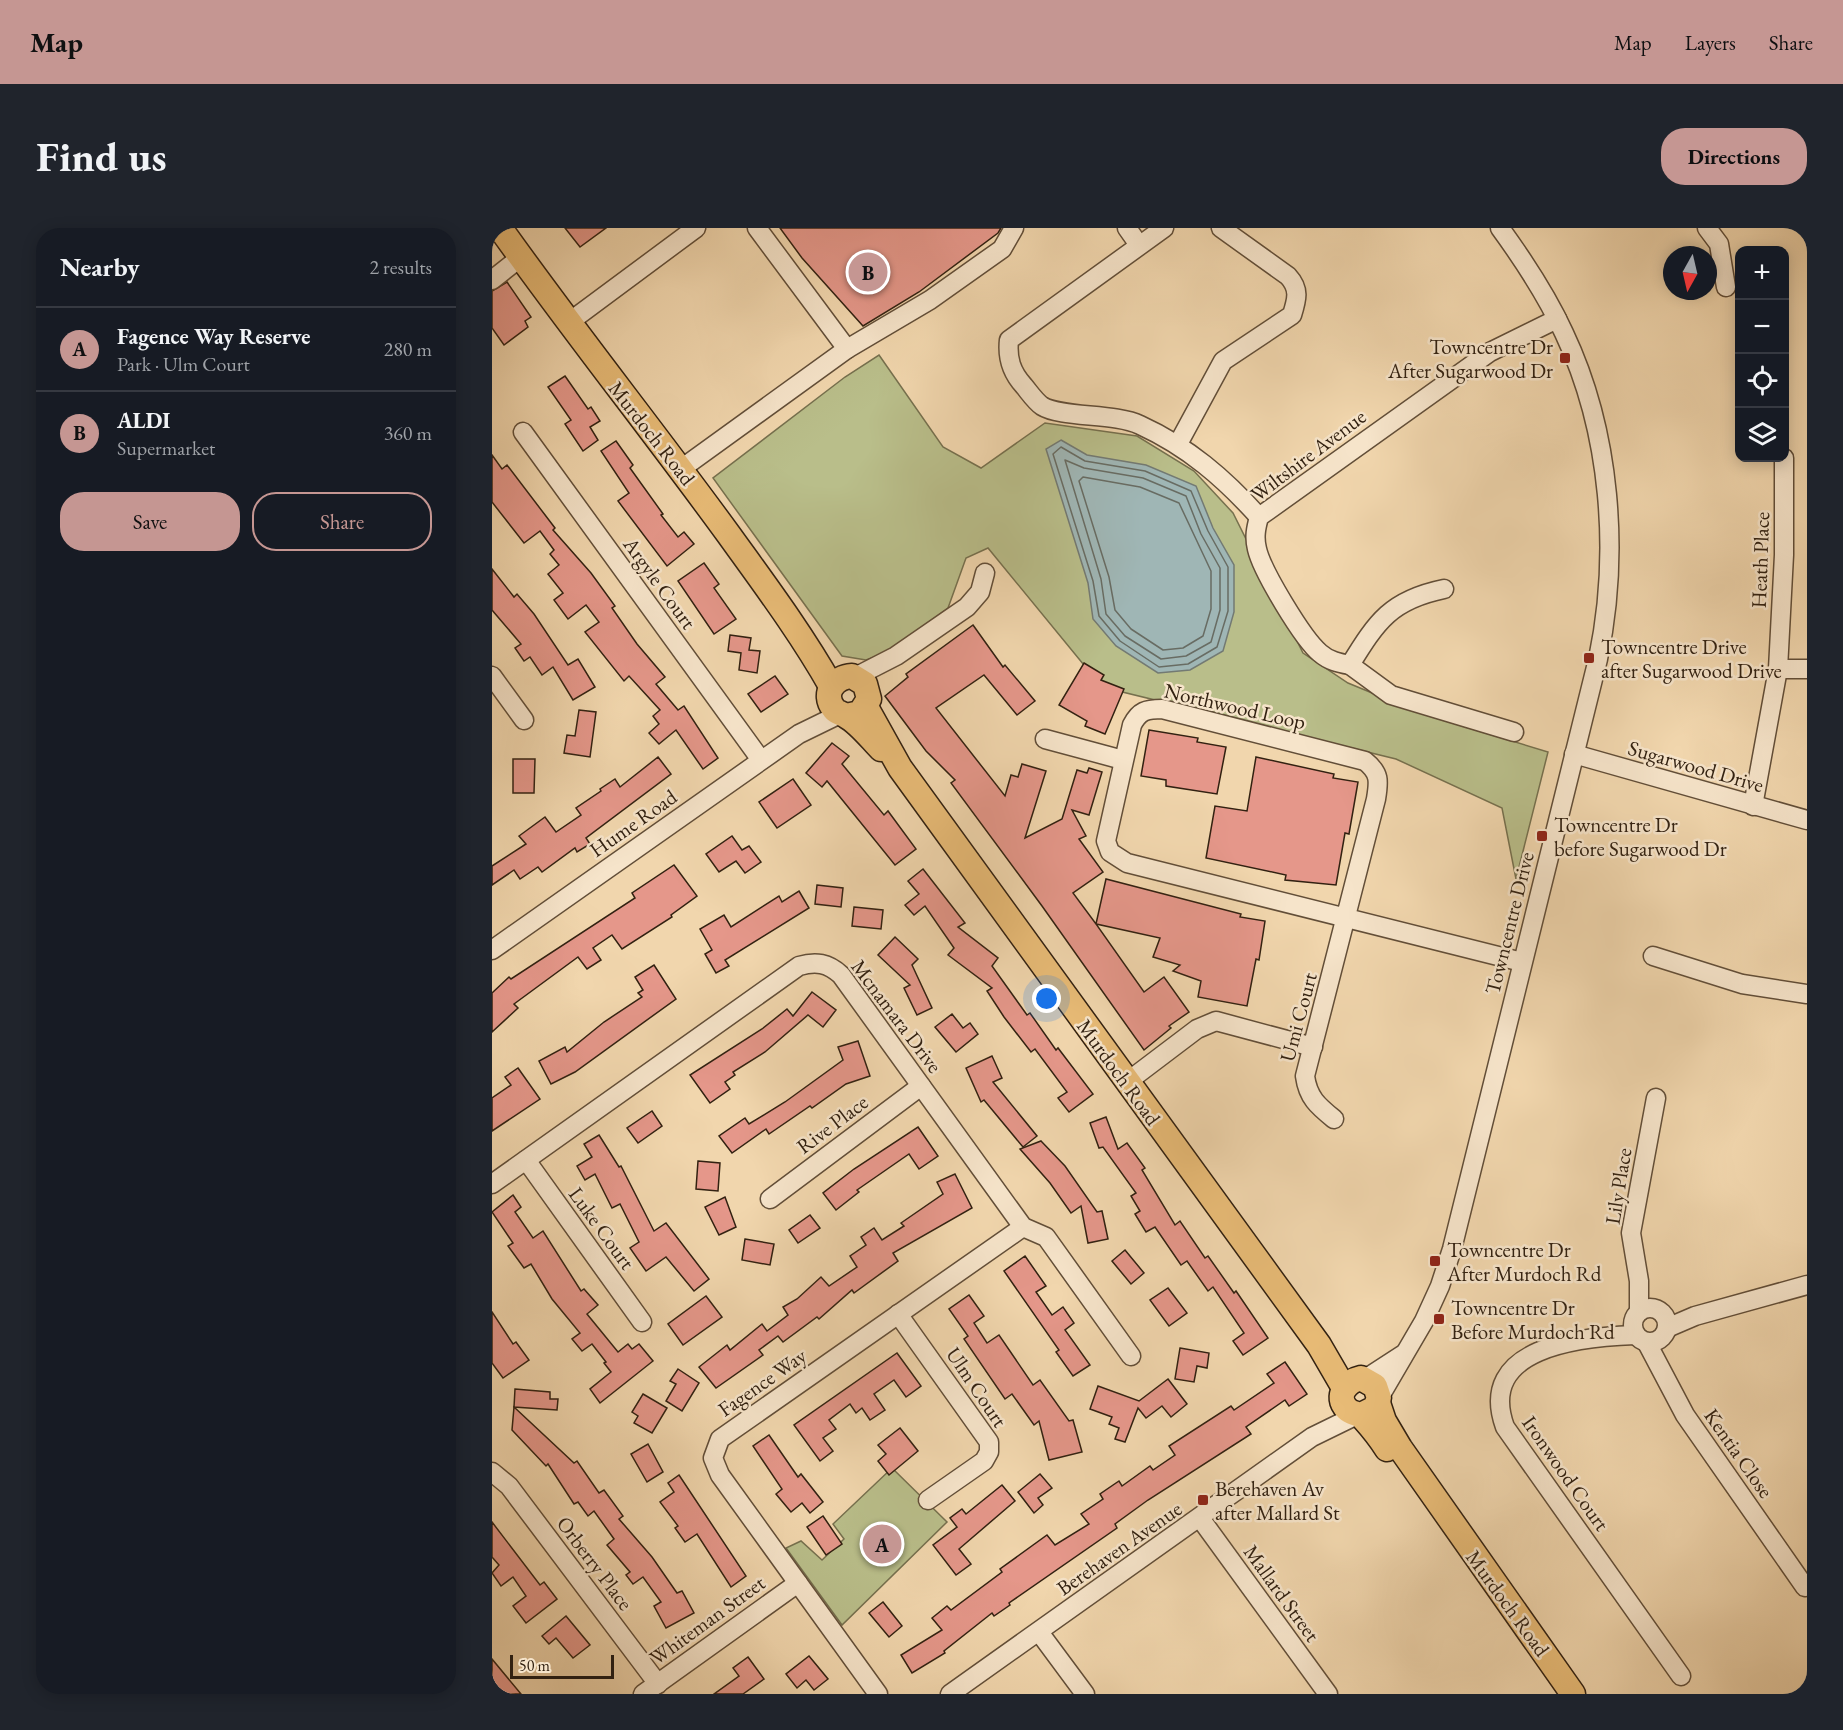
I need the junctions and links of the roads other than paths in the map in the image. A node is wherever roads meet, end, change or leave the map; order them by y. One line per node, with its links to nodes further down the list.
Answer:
1 (500, 228): 11 (main road, Murdoch Road)
2 (696, 228): 15 (street)
3 (757, 228): 16 (street)
4 (1014, 228): 16 (street)
5 (1127, 228): 10 (street)
6 (1164, 228): 10 (street)
7 (1221, 228): 18 (street)
8 (1500, 228): 14 (street, Towncentre Drive)
9 (1707, 228): 13 (street)
10 (1139, 244): 18 (street)
11 (521, 257): 12 (street); 15 (main road, Murdoch Road)
12 (492, 280)
13 (1726, 286)
14 (1557, 319): 21 (street, Wiltshire Avenue); 32 (street, Towncentre Drive)
15 (567, 323): 20 (main road, Murdoch Road)
16 (847, 349): 20 (street)
17 (523, 432): 33 (street, Argyle Court)
18 (1178, 444): 21 (street)
19 (1784, 462): 25 (street, Heath Place)
20 (681, 469): 28 (main road, Murdoch Road)
21 (1259, 517): 24 (street, Wiltshire Avenue)
22 (985, 573): 28 (street, Hume Road)
23 (1444, 589): 24 (street)
24 (1350, 665): 30 (street, Wiltshire Avenue)
25 (1778, 669): 26 (street); 35 (street, Heath Place)
26 (1807, 669)
27 (492, 676): 29 (street)
28 (848, 696): 33 (street, Hume Road); 43 (main road, Murdoch Road)
29 (524, 720)
30 (1514, 732)
31 (1045, 739): 34 (street)
32 (1574, 754): 35 (street, Sugarwood Drive); 40 (street, Towncentre Drive)
33 (761, 760): 38 (street, Hume Road)
34 (1124, 760): 37 (street, Northwood Loop); 37 (street, Northwood Loop)
35 (1753, 806): 36 (street, Sugarwood Drive)
36 (1807, 820)
37 (1347, 917): 40 (street, Northwood Loop); 42 (street, Umi Court)
38 (492, 950)
39 (1653, 956): 41 (street)
40 (1522, 962): 56 (street, Towncentre Drive)
41 (1807, 994)
42 (1313, 1047): 43 (street); 46 (street, Umi Court)
43 (1127, 1082): 56 (main road, Murdoch Road)
44 (921, 1086): 47 (street, Mcnamara Drive); 49 (street, Rive Place); 50 (street, Mcnamara Drive)
45 (1656, 1098): 54 (street, Lily Place)
46 (1334, 1119)
47 (526, 1160): 48 (street, Mcnamara Drive); 53 (street, Luke Court)
48 (492, 1184)
49 (770, 1199)
50 (1023, 1227): 52 (street, Fagence Way); 55 (street, Mcnamara Drive)
51 (1807, 1285): 54 (street, Ironwood Court)
52 (898, 1314): 58 (street, Ulm Court); 60 (street, Fagence Way)
53 (642, 1322)
54 (1650, 1325): 61 (street, Kentia Close); 63 (street, Ironwood Court)
55 (1131, 1356)
56 (1361, 1397): 59 (street, Berehaven Avenue); 69 (main road, Murdoch Road)
57 (492, 1472): 64 (street, Orberry Place)
58 (928, 1500)
59 (1200, 1518): 62 (street, Berehaven Avenue); 68 (street, Mallard Street)
60 (798, 1583): 64 (street, Whiteman Street); 65 (street, Fagence Way)
61 (1805, 1587)
62 (1038, 1632): 66 (street, Berehaven Avenue); 67 (street)
63 (1681, 1676)
64 (650, 1689)
65 (878, 1694)
66 (950, 1694)
67 (1085, 1694)
68 (1328, 1694)
69 (1573, 1694)

